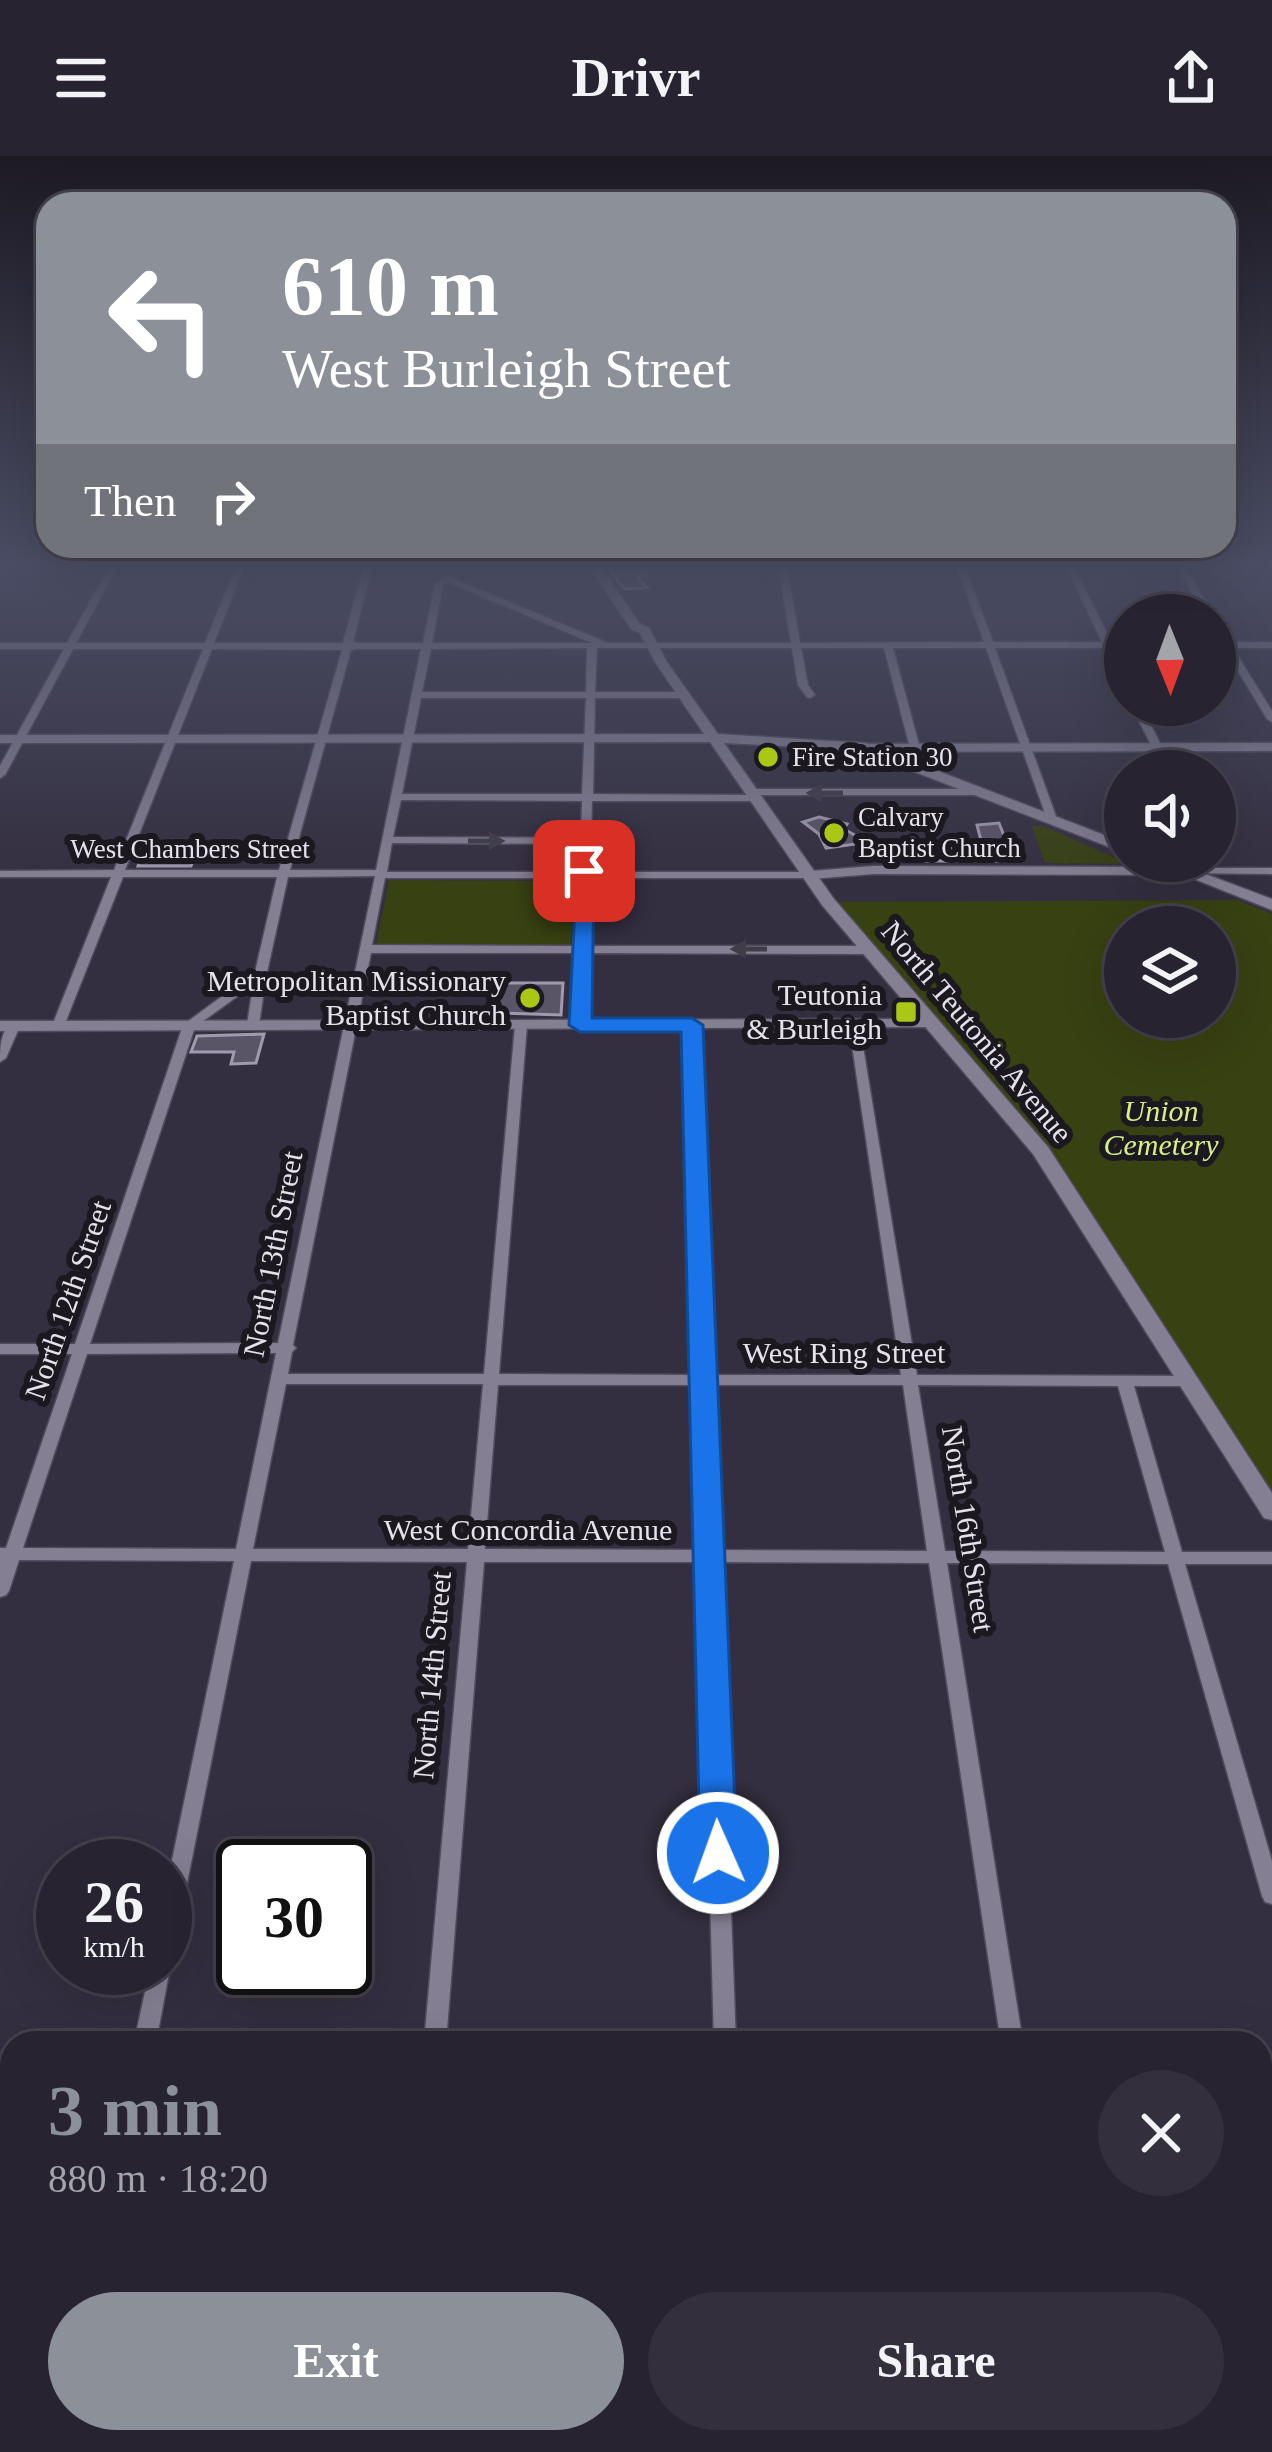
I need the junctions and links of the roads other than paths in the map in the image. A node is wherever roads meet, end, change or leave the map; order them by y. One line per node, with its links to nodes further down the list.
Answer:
1 (59, 669): 25 (street)
2 (200, 669): 23 (street)
3 (342, 669): 24 (street)
4 (421, 669): 11 (street, North 13th Street)
5 (592, 669): 14 (street)
6 (666, 669): 12 (main road, North Teutonia Avenue)
7 (800, 669): 13 (street)
8 (893, 669): 27 (street)
9 (998, 669): 28 (street)
10 (1238, 669): 15 (street)
11 (416, 695): 14 (street); 20 (street, North 13th Street)
12 (684, 695): 14 (street); 16 (main road, North Teutonia Avenue)
13 (810, 695)
14 (591, 696): 21 (street)
15 (1272, 718)
16 (704, 722): 19 (main road); 22 (main road, North Teutonia Avenue)
17 (1146, 726): 29 (street)
18 (0, 739): 25 (main road)
19 (786, 739): 22 (main road); 26 (main road)
20 (408, 743): 21 (main road); 24 (main road); 38 (street, North 13th Street)
21 (589, 743): 22 (main road); 39 (street)
22 (718, 743): 31 (main road); 37 (main road, North Teutonia Avenue)
23 (170, 744): 24 (main road); 25 (main road); 49 (street)
24 (321, 744): 47 (street)
25 (11, 746): 35 (street)
26 (869, 747): 27 (street); 31 (street); 33 (main road)
27 (914, 747): 28 (street); 34 (street)
28 (1028, 747): 29 (street); 40 (street)
29 (1157, 747): 30 (street); 32 (street)
30 (1272, 747)
31 (800, 748): 33 (main road)
32 (1158, 750)
33 (895, 758): 34 (main road)
34 (920, 767): 36 (main road)
35 (0, 775)
36 (984, 792): 37 (street, one-way to 37); 40 (main road)
37 (753, 795): 39 (street); 52 (main road, North Teutonia Avenue)
38 (396, 796): 39 (street); 41 (street, North 13th Street)
39 (586, 797): 43 (street)
40 (1052, 819): 42 (main road)
41 (388, 840): 43 (street, one-way to 43); 50 (street, North 13th Street)
42 (1104, 840)
43 (585, 841): 51 (street)
44 (1236, 868): 46 (street, West Chambers Street)
45 (1104, 871): 52 (street, West Chambers Street)
46 (1272, 871)
47 (286, 872): 49 (street, West Chambers Street); 50 (street, West Chambers Street); 60 (street)
48 (0, 874): 49 (street, West Chambers Street)
49 (115, 874): 63 (street)
50 (380, 874): 51 (street, West Chambers Street); 57 (street, North 13th Street)
51 (584, 875): 52 (street, West Chambers Street); 58 (street)
52 (812, 875): 59 (main road, North Teutonia Avenue)
53 (1210, 882): 55 (main road)
54 (1220, 882): 55 (main road)
55 (1235, 891): 56 (main road)
56 (1272, 905)
57 (367, 949): 58 (street); 61 (street, North 13th Street)
58 (583, 949): 59 (street, one-way to 58); 67 (street)
59 (866, 950): 62 (main road, North Teutonia Avenue)
60 (259, 979): 64 (street); 65 (street)
61 (353, 1024): 65 (street); 66 (street); 73 (street, North 13th Street)
62 (930, 1024): 69 (street); 80 (main road, North Teutonia Avenue)
63 (58, 1025): 64 (street); 70 (street)
64 (189, 1025): 65 (street); 72 (street, North 12th Street)
65 (253, 1025)
66 (521, 1025): 67 (street); 76 (street, North 14th Street)
67 (580, 1025): 68 (street)
68 (692, 1025): 69 (street); 79 (street)
69 (855, 1025): 77 (street, North 16th Street)
70 (7, 1026): 71 (street)
71 (0, 1058)
72 (80, 1348): 73 (street); 74 (street); 82 (street, North 12th Street)
73 (288, 1348): 75 (street, North 13th Street)
74 (0, 1349)
75 (282, 1379): 76 (street, West Ring Street); 83 (street, North 13th Street)
76 (491, 1379): 79 (street, West Ring Street); 84 (street, North 14th Street)
77 (913, 1380): 78 (street, West Ring Street); 79 (street, West Ring Street); 86 (street, North 16th Street)
78 (1124, 1380): 80 (street, West Ring Street); 88 (street)
79 (701, 1381): 85 (street)
80 (1190, 1381): 81 (main road, North Teutonia Avenue)
81 (1272, 1512)
82 (6, 1554): 83 (street, West Concordia Avenue); 89 (street, North 12th Street)
83 (245, 1556): 84 (street, West Concordia Avenue); 90 (street, North 13th Street)
84 (475, 1557): 85 (street, West Concordia Avenue); 94 (street, North 14th Street)
85 (707, 1557): 86 (street, West Concordia Avenue); 95 (street)
86 (939, 1558): 88 (street, West Concordia Avenue); 96 (street, North 16th Street)
87 (1272, 1558): 88 (street, West Concordia Avenue)
88 (1176, 1560): 91 (street)
89 (0, 1591)
90 (187, 1839)
91 (1272, 1896)
92 (155, 1995): 93 (street)
93 (147, 2031)
94 (436, 2031)
95 (725, 2031)
96 (1010, 2031)

